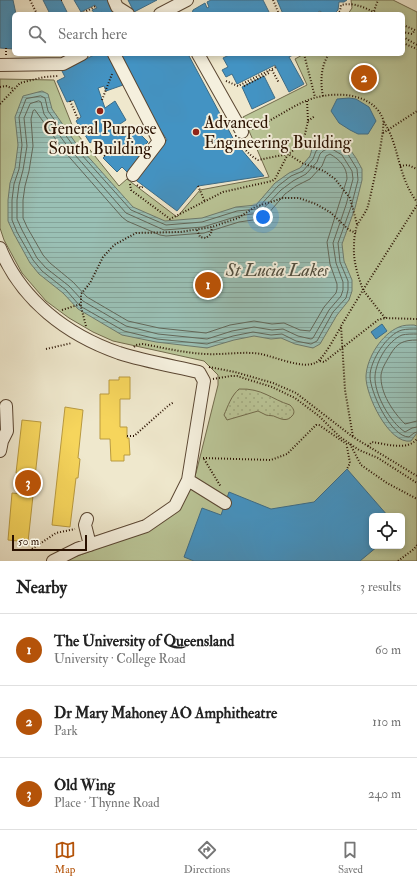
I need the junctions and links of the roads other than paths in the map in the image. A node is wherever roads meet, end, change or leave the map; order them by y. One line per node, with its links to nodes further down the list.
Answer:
1 (114, 0): 4 (street)
2 (187, 0): 3 (street)
3 (174, 11)
4 (125, 12)
5 (78, 56): 8 (street)
6 (115, 56): 10 (street)
7 (199, 56): 9 (street)
8 (0, 65)
9 (242, 132)
10 (131, 177)
11 (0, 248): 12 (street)
12 (3, 264): 15 (street)
13 (6, 406): 14 (street)
14 (0, 451)
15 (188, 480): 16 (street); 18 (street)
16 (224, 497)
17 (87, 523): 18 (street)
18 (90, 545): 19 (street)
19 (53, 561)

